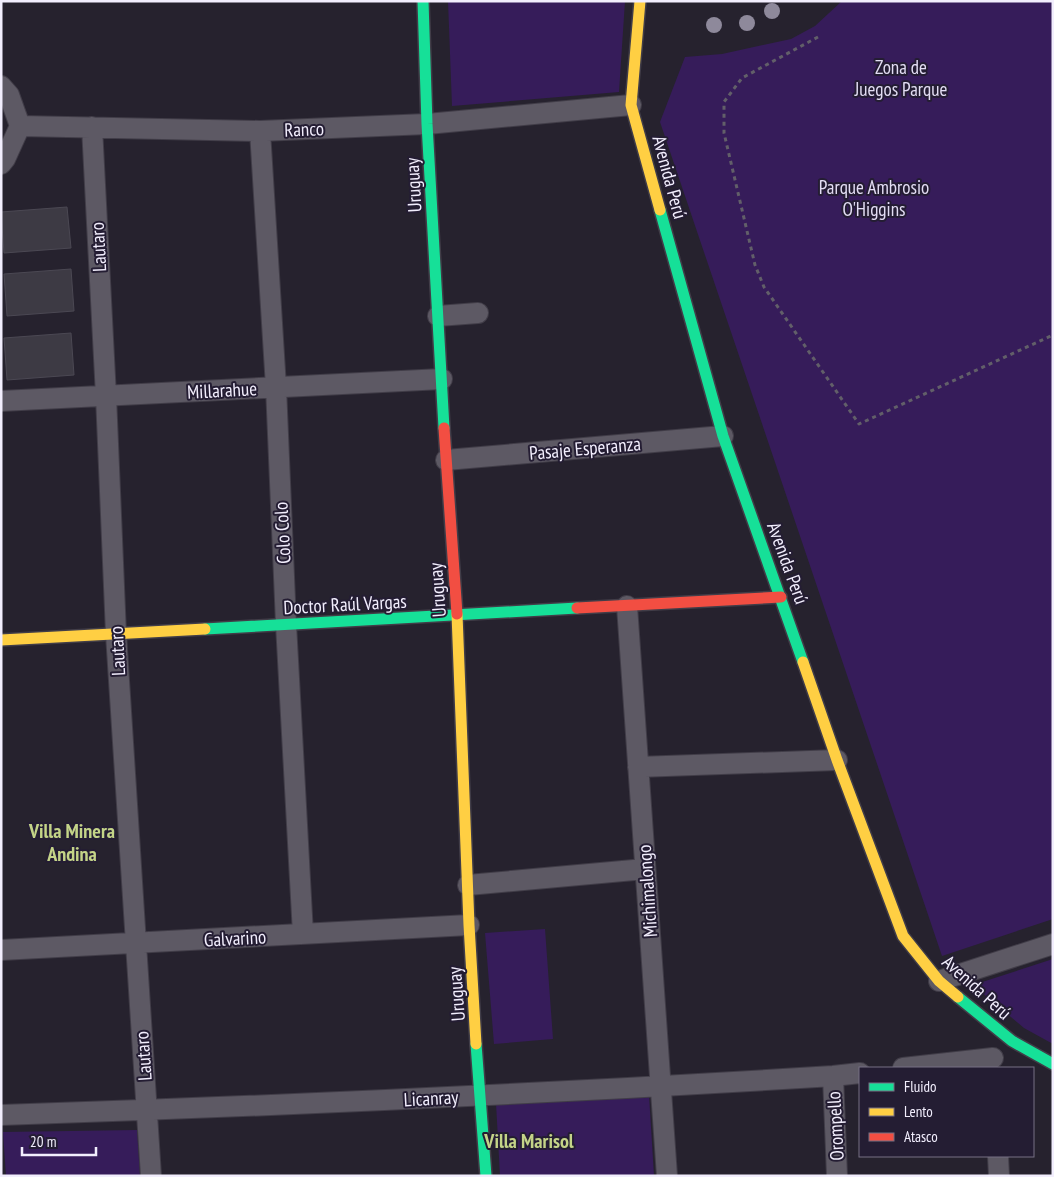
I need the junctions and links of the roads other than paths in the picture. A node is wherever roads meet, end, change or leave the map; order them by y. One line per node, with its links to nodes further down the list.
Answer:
1 (423, 1): 5 (street, Uruguay)
2 (640, 1): 4 (street, Avenida Perú)
3 (1, 86): 6 (street)
4 (632, 105): 5 (street, Ranco); 16 (street, Avenida Perú)
5 (427, 124): 8 (street, Ranco); 11 (street, Uruguay)
6 (20, 126): 7 (street, Ranco); 9 (street)
7 (92, 127): 8 (street, Ranco); 14 (street, Lautaro)
8 (260, 131): 13 (street, Colo Colo)
9 (1, 164)
10 (478, 313): 11 (street)
11 (438, 316): 12 (street, Uruguay)
12 (442, 378): 13 (street, Millarahue); 17 (street, Uruguay)
13 (276, 387): 14 (street, Millarahue); 21 (street, Colo Colo)
14 (106, 396): 15 (street, Millarahue); 22 (street, Lautaro)
15 (1, 401)
16 (723, 436): 17 (street, Pasaje Esperanza); 18 (street, Avenida Perú)
17 (446, 460): 20 (street, Uruguay)
18 (781, 597): 19 (street, Doctor Raúl Vargas); 24 (street, Avenida Perú)
19 (627, 606): 20 (street, Doctor Raúl Vargas); 25 (street, Michimalongo)
20 (457, 615): 21 (street, Doctor Raúl Vargas); 27 (street, Uruguay)
21 (286, 624): 22 (street, Doctor Raúl Vargas); 29 (street, Colo Colo)
22 (116, 634): 23 (street, Doctor Raúl Vargas); 30 (street, Lautaro)
23 (1, 640)
24 (837, 760): 25 (street); 33 (street, Avenida Perú)
25 (638, 767): 26 (street, Michimalongo)
26 (645, 869): 27 (street); 40 (street, Michimalongo)
27 (468, 885): 28 (street, Uruguay)
28 (469, 925): 29 (street, Galvarino); 41 (street, Uruguay)
29 (303, 934): 30 (street, Galvarino)
30 (136, 943): 32 (street, Galvarino); 42 (street, Lautaro)
31 (1053, 944): 33 (street)
32 (1, 950)
33 (939, 981): 34 (street, Avenida Perú)
34 (1012, 1041): 35 (street); 36 (street, Avenida Perú)
35 (993, 1063): 37 (street)
36 (1053, 1064)
37 (921, 1067)
38 (859, 1073): 39 (street, Licanray)
39 (833, 1076): 40 (street, Licanray); 48 (street, Orompello)
40 (661, 1086): 41 (street, Licanray); 47 (street, Michimalongo)
41 (480, 1095): 42 (street, Licanray); 46 (street, Uruguay)
42 (147, 1110): 43 (street, Licanray); 45 (street, Lautaro)
43 (1, 1115)
44 (998, 1157): 49 (street)
45 (151, 1176)
46 (486, 1176)
47 (667, 1176)
48 (837, 1176)
49 (999, 1176)

